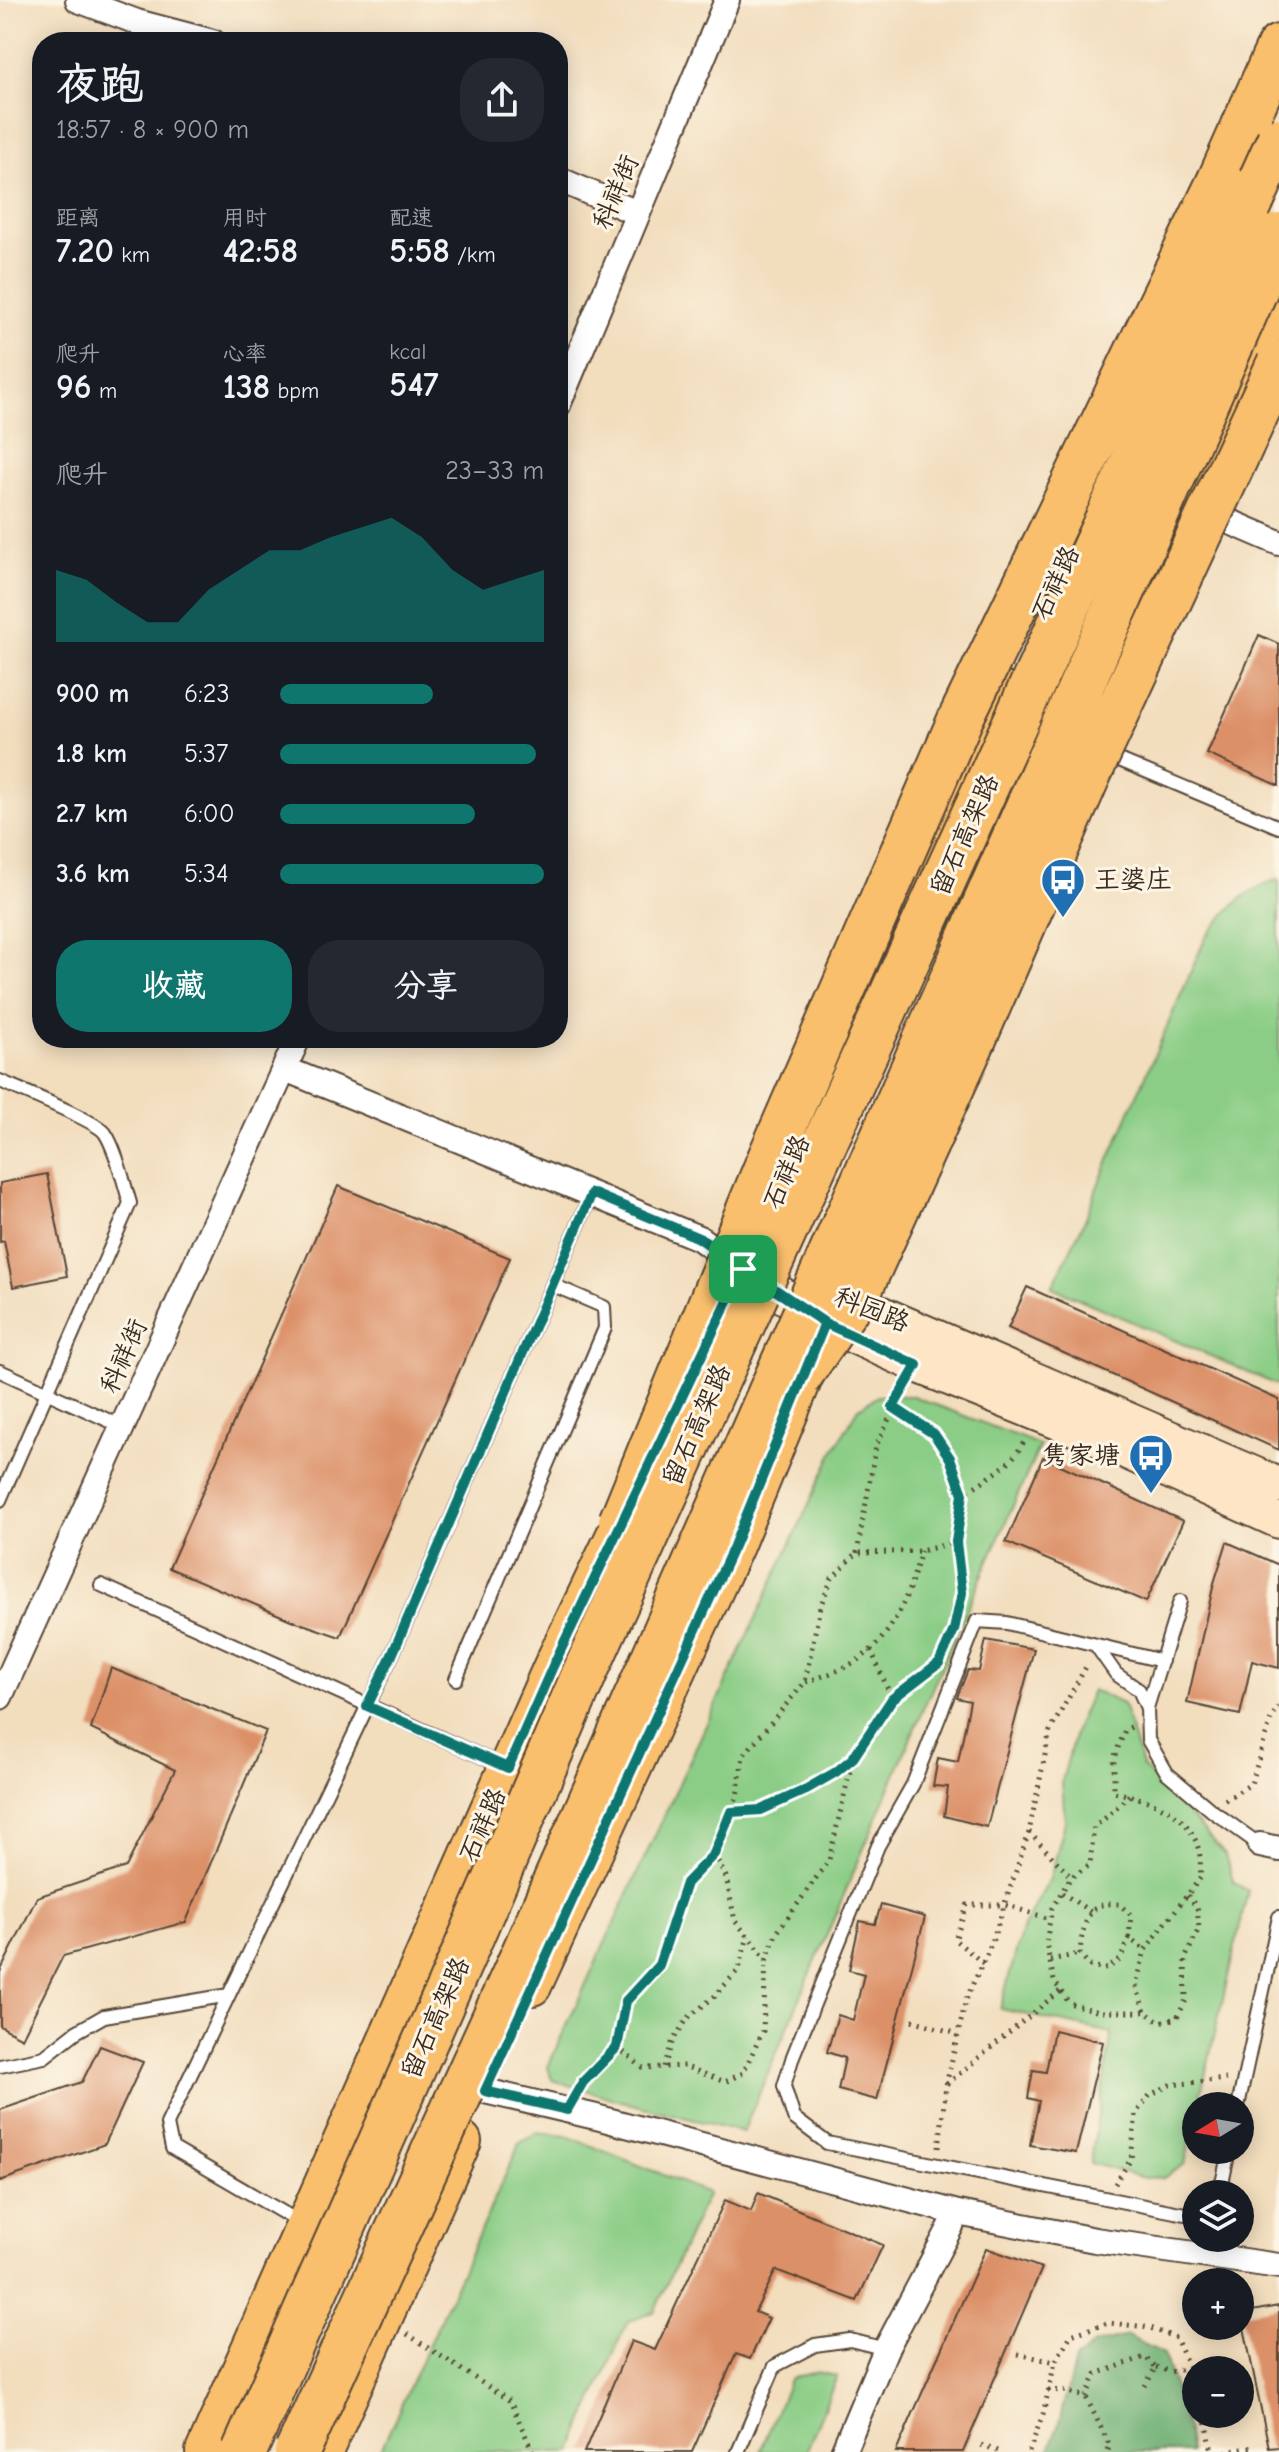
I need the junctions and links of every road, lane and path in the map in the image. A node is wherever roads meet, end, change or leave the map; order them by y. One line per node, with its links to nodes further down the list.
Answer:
1 (78, 0): 3 (street)
2 (727, 0): 8 (street, 科祥街)
3 (175, 32)
4 (1279, 47): 107 (highway, bridge)
5 (1279, 62): 21 (main road, 石祥路)
6 (1279, 140): 108 (highway, 留石高架路, bridge)
7 (568, 183): 8 (street)
8 (637, 213): 12 (street, 科祥街)
9 (1279, 236): 30 (highway, 留石高架路, bridge)
10 (1279, 296): 13 (main road)
11 (1279, 364): 30 (highway, bridge)
12 (568, 381)
13 (1187, 503): 14 (street); 15 (main road)
14 (1279, 543)
15 (1080, 743): 16 (lane); 23 (main road)
16 (1279, 827)
17 (294, 1048): 18 (street, 科祥街)
18 (285, 1069): 20 (street, 科园路); 29 (street, 科祥街)
19 (0, 1081): 26 (lane)
20 (592, 1193): 21 (street, 科园路); 22 (lane)
21 (743, 1269): 23 (street, 科园路); 53 (main road, 石祥路)
22 (553, 1285): 45 (lane); 49 (lane)
23 (832, 1308): 24 (street, 科园路); 31 (street, 科园路); 84 (main road)
24 (917, 1365): 27 (path); 28 (street, 科园路)
25 (0, 1371): 26 (lane)
26 (47, 1393): 29 (lane); 33 (lane)
27 (893, 1407): 32 (path); 37 (path)
28 (1036, 1414): 32 (path); 34 (street, 科园路)
29 (123, 1427): 47 (street, 科祥街)
30 (741, 1459): 109 (highway, 留石高架路, bridge)
31 (1279, 1485)
32 (963, 1494): 35 (path)
33 (0, 1500)
34 (1279, 1521)
35 (956, 1542): 36 (path); 40 (path)
36 (921, 1551): 37 (path); 42 (path)
37 (857, 1553): 46 (path)
38 (101, 1585): 49 (lane)
39 (1180, 1601): 44 (lane)
40 (957, 1618)
41 (1097, 1647): 44 (lane); 51 (lane); 57 (path); 87 (lane)
42 (871, 1650): 46 (path); 48 (path)
43 (944, 1652): 48 (path)
44 (1162, 1661): 51 (lane)
45 (456, 1679)
46 (805, 1682): 56 (path)
47 (0, 1697)
48 (892, 1699): 52 (path)
49 (367, 1706): 53 (lane); 75 (lane)
50 (1279, 1707): 55 (path)
51 (1147, 1714): 54 (path); 55 (lane)
52 (853, 1758): 56 (path); 72 (path)
53 (508, 1768): 91 (main road, 石祥路)
54 (1129, 1795): 60 (path); 62 (path)
55 (1211, 1810): 58 (lane)
56 (731, 1812): 59 (path)
57 (1029, 1832): 60 (path); 63 (path)
58 (1270, 1847)
59 (714, 1854): 67 (path); 79 (path)
60 (1071, 1877): 61 (path)
61 (1062, 1893): 64 (path); 66 (path)
62 (1187, 1895): 69 (path); 76 (path)
63 (1005, 1905): 66 (path); 73 (path); 73 (path)
64 (1091, 1912): 68 (path); 70 (path)
65 (1279, 1917): 82 (lane)
66 (1050, 1919): 71 (path)
67 (748, 1936): 72 (path); 81 (path)
68 (1129, 1938): 69 (path); 70 (path)
69 (1145, 1950): 76 (path)
70 (1080, 1954): 71 (path)
71 (1050, 1960): 74 (path)
72 (766, 1961): 81 (path)
73 (983, 1963): 78 (path)
74 (1061, 1990): 76 (path); 83 (path)
75 (229, 1995): 80 (lane); 91 (lane)
76 (1145, 2012)
77 (912, 2020): 78 (path)
78 (958, 2034): 83 (path)
79 (617, 2047): 81 (path); 86 (path)
80 (0, 2066)
81 (664, 2067)
82 (1244, 2078): 85 (lane); 88 (path)
83 (946, 2085): 87 (path)
84 (485, 2091): 86 (street); 93 (main road)
85 (1241, 2092)
86 (567, 2110): 89 (street)
87 (937, 2165): 88 (lane)
88 (1106, 2199): 90 (lane)
89 (958, 2213): 92 (street); 94 (street)
90 (1182, 2213)
91 (305, 2226): 106 (main road, 石祥路)
92 (1279, 2266)
93 (383, 2319): 110 (main road); 111 (path)
94 (886, 2349): 112 (lane); 113 (street)
95 (1018, 2354): 97 (path)
96 (1184, 2356): 97 (path)
97 (1055, 2362): 101 (path)
98 (1156, 2367): 99 (path); 100 (path); 102 (path)
99 (1182, 2369)
100 (1145, 2386)
101 (1048, 2390): 102 (path); 115 (path)
102 (1086, 2397): 116 (path)
103 (1208, 2428): 117 (path)
104 (981, 2445): 114 (path)
105 (1254, 2447): 118 (path)
106 (205, 2452)
107 (217, 2452)
108 (244, 2452)
109 (297, 2452)
110 (323, 2452)
111 (533, 2452)
112 (738, 2452)
113 (843, 2452)
114 (1001, 2452)
115 (1029, 2452)
116 (1107, 2452)
117 (1212, 2452)
118 (1225, 2452)

